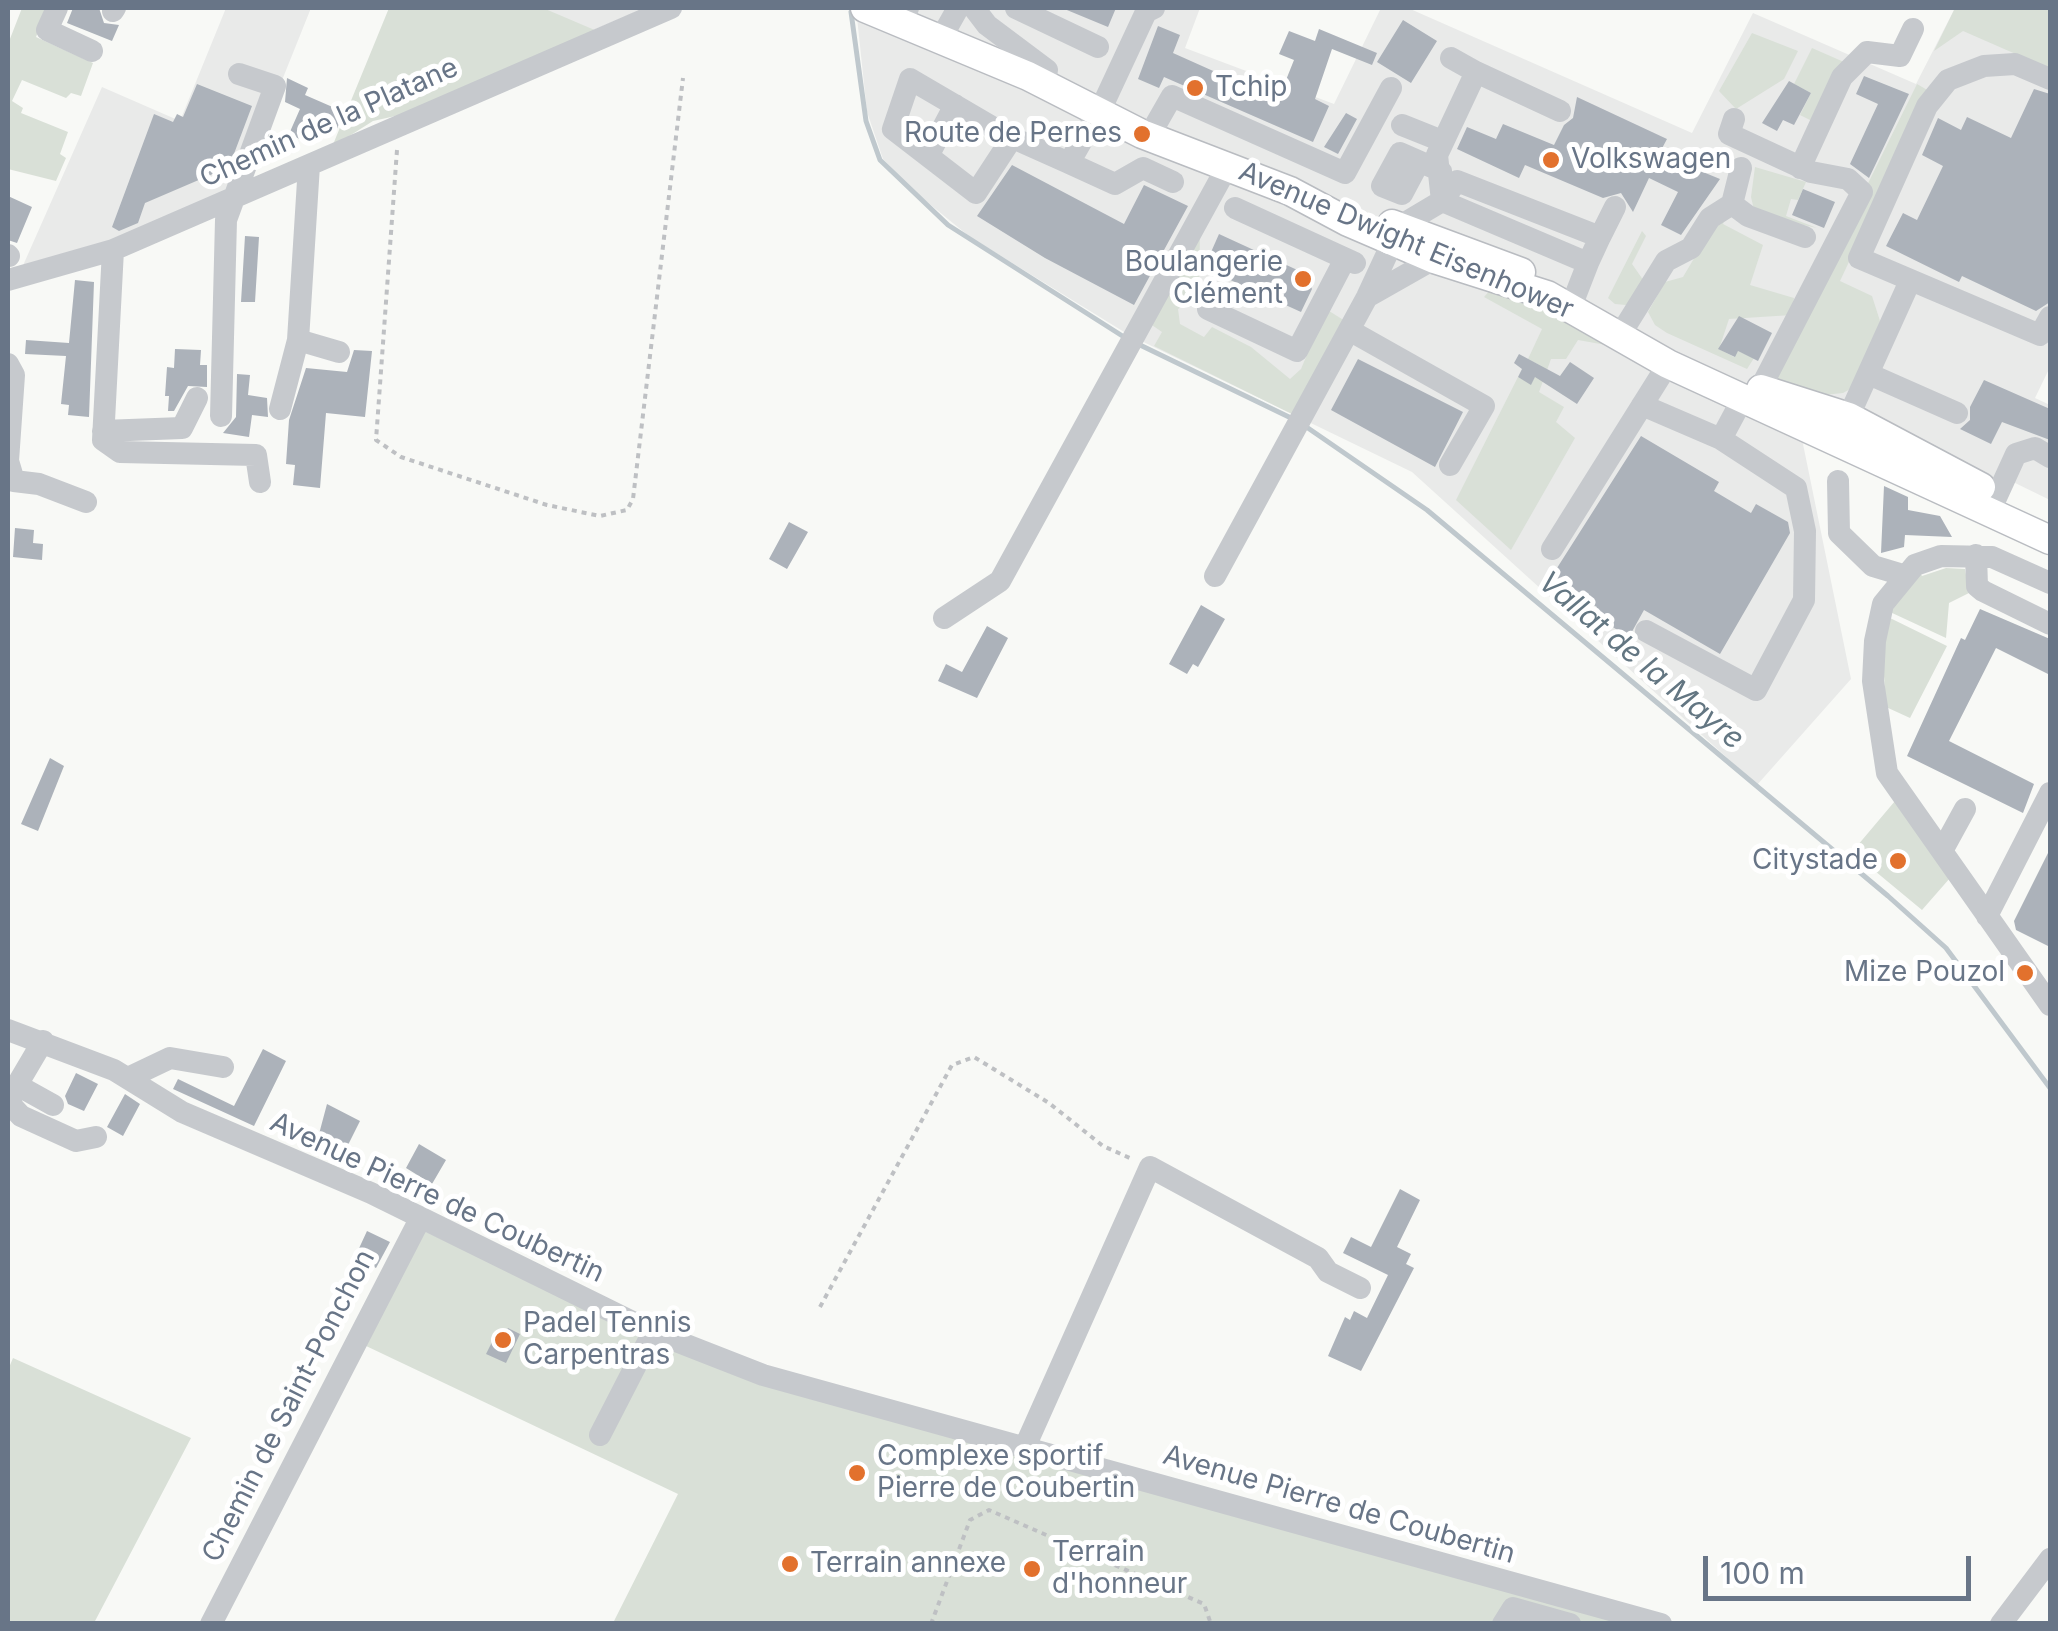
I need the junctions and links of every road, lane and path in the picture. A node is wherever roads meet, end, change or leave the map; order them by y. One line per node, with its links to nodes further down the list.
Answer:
1 (57, 8): 10 (street)
2 (672, 8): 23 (street, Chemin de la Platane)
3 (892, 8): 7 (main road, Avenue Dwight Eisenhower); 13 (street)
4 (974, 8): 13 (street)
5 (1016, 8): 9 (street)
6 (1154, 8): 19 (street)
7 (947, 20): 13 (main road, Avenue Dwight Eisenhower)
8 (1913, 29): 32 (street)
9 (1098, 47)
10 (92, 51)
11 (1451, 58): 12 (street)
12 (1476, 72): 20 (street); 26 (street)
13 (1038, 73): 19 (main road, Avenue Dwight Eisenhower)
14 (239, 74): 34 (street)
15 (682, 78): 23 (path)
16 (2050, 80): 47 (street)
17 (1390, 88): 22 (street)
18 (955, 105): 25 (street); 27 (street); 27 (street)
19 (1100, 107): 22 (main road, Avenue Dwight Eisenhower); 28 (street); 30 (main road, Avenue Dwight Eisenhower)
20 (1560, 111)
21 (1734, 119): 32 (street)
22 (1156, 124): 41 (main road, Avenue Dwight Eisenhower)
23 (396, 125): 29 (street, Chemin de la Platane)
24 (1402, 125): 26 (street)
25 (1012, 138): 27 (street); 28 (street)
26 (1442, 142): 35 (street)
27 (928, 156)
28 (1069, 163): 33 (street)
29 (308, 164): 34 (street, Chemin de la Platane); 54 (street)
30 (1227, 166): 41 (main road, Avenue Dwight Eisenhower); 81 (street)
31 (1741, 168): 36 (street)
32 (1800, 168): 59 (street)
33 (1174, 182)
34 (230, 200): 42 (street, Chemin de la Platane); 64 (street)
35 (1442, 201): 40 (street); 41 (street); 45 (street)
36 (1732, 204): 39 (street); 52 (street)
37 (1615, 207): 40 (street)
38 (1236, 208): 43 (street)
39 (1805, 237)
40 (1600, 238): 45 (street)
41 (1390, 243): 43 (street); 44 (main road, Avenue Dwight Eisenhower); 48 (street); 49 (main road, Avenue Dwight Eisenhower)
42 (112, 250): 46 (street, Chemin de la Platane); 66 (street)
43 (1345, 259): 50 (street)
44 (1434, 259): 48 (street); 57 (main road, Avenue Dwight Eisenhower)
45 (1588, 264): 49 (street)
46 (8, 280)
47 (1910, 281): 51 (street); 58 (street)
48 (1367, 297): 53 (street)
49 (1574, 299): 52 (main road, Avenue Dwight Eisenhower)
50 (1208, 309)
51 (2050, 317)
52 (1625, 327): 59 (main road, Avenue Dwight Eisenhower)
53 (1349, 330): 69 (street); 79 (street)
54 (298, 340): 55 (street); 62 (street)
55 (338, 352)
56 (8, 364): 72 (street)
57 (1668, 364): 59 (main road, Avenue Dwight Eisenhower); 61 (street)
58 (1871, 375): 63 (street); 65 (street)
59 (1752, 393): 65 (main road, Avenue Dwight Eisenhower); 67 (street)
60 (197, 398): 66 (street)
61 (1642, 405): 67 (street); 76 (street)
62 (280, 409)
63 (1956, 413)
64 (221, 416)
65 (1843, 429): 73 (main road, Avenue Dwight Eisenhower)
66 (103, 431): 71 (street)
67 (1721, 439): 83 (street)
68 (2050, 457): 73 (street)
69 (1450, 464)
70 (1838, 481): 78 (street)
71 (260, 482)
72 (86, 502)
73 (1993, 503): 74 (main road, Avenue Dwight Eisenhower); 75 (main road, Avenue Dwight Eisenhower)
74 (2050, 520)
75 (2050, 540)
76 (1552, 549)
77 (1976, 555): 78 (street); 80 (street); 82 (street)
78 (1903, 575): 86 (street)
79 (1215, 576)
80 (2050, 583)
81 (944, 618)
82 (2050, 624)
83 (1646, 631)
84 (2050, 793): 87 (street)
85 (1966, 809): 86 (street)
86 (1942, 851): 87 (street)
87 (1987, 916): 88 (street)
88 (2050, 1005)
89 (8, 1030): 90 (street, Avenue Pierre de Coubertin)
90 (43, 1042): 92 (street, Avenue Pierre de Coubertin); 93 (street)
91 (224, 1066): 92 (street)
92 (128, 1078): 97 (street, Avenue Pierre de Coubertin)
93 (17, 1085): 94 (street); 95 (street)
94 (53, 1105)
95 (96, 1137)
96 (1150, 1167): 98 (street); 99 (path); 102 (street)
97 (422, 1218): 100 (street, Avenue Pierre de Coubertin); 104 (street, Chemin de Saint-Ponchon)
98 (1360, 1288)
99 (820, 1307)
100 (653, 1332): 101 (street); 102 (street, Avenue Pierre de Coubertin)
101 (600, 1435)
102 (1024, 1449): 109 (street, Avenue Pierre de Coubertin)
103 (2050, 1559): 110 (street)
104 (211, 1624)
105 (931, 1624): 106 (path)
106 (1211, 1624)
107 (1503, 1624): 108 (street)
108 (1570, 1624)
109 (1661, 1624)
110 (2001, 1624)

